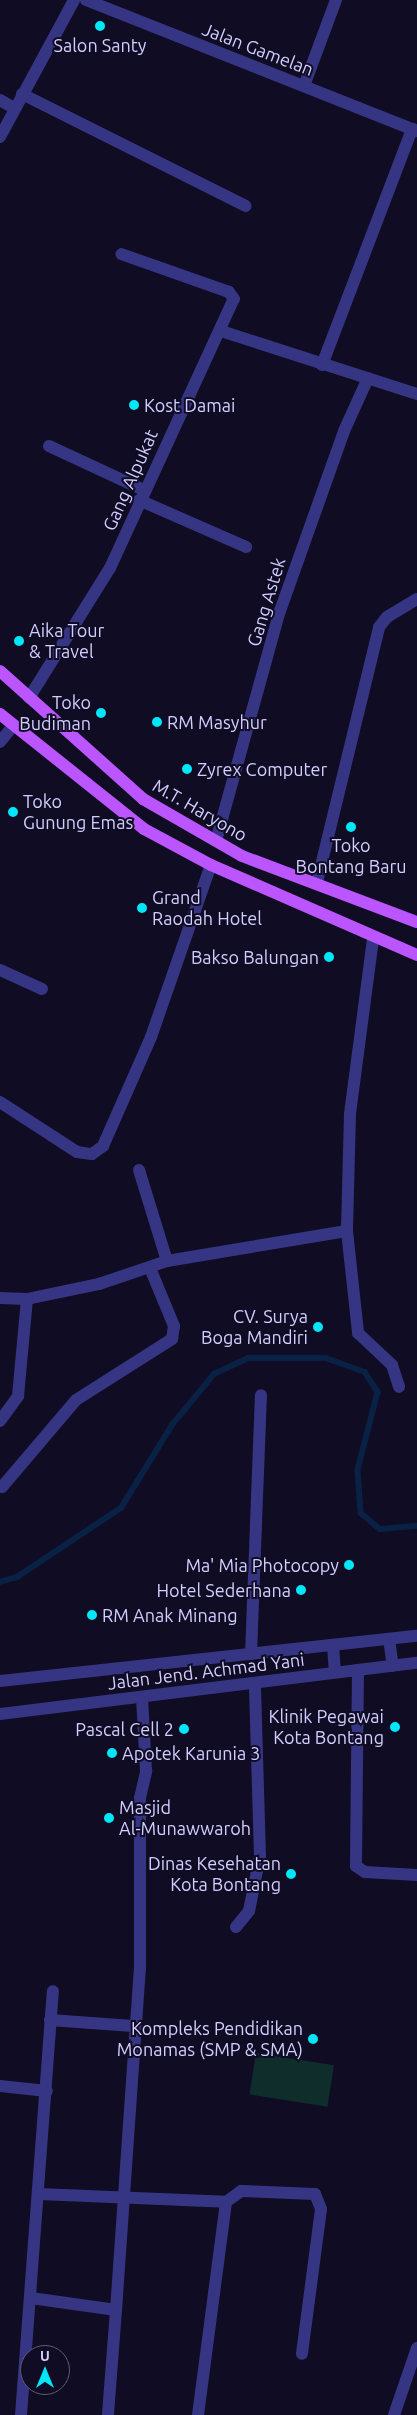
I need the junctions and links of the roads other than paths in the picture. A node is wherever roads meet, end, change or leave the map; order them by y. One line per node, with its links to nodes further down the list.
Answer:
1 (74, 0): 5 (street)
2 (86, 0): 4 (street, Jalan Gamelan)
3 (336, 0): 4 (street)
4 (304, 86): 8 (street, Jalan Gamelan)
5 (22, 94): 7 (street); 10 (street)
6 (0, 100): 7 (street)
7 (14, 108): 9 (street)
8 (414, 130): 13 (street)
9 (0, 137)
10 (246, 206)
11 (121, 254): 12 (street, Gang Alpukat)
12 (221, 331): 13 (street); 17 (street, Gang Alpukat)
13 (322, 364): 14 (street)
14 (368, 378): 15 (street); 25 (street, Gang Astek)
15 (417, 394)
16 (49, 446): 17 (street)
17 (141, 495): 18 (street); 21 (street, Gang Alpukat)
18 (246, 547)
19 (417, 599): 27 (street)
20 (0, 671): 21 (main road, M.T. Haryono)
21 (30, 698): 25 (main road, M.T. Haryono)
22 (0, 714): 23 (main road)
23 (13, 726): 24 (street); 26 (main road)
24 (0, 742)
25 (216, 841): 27 (main road, M.T. Haryono)
26 (211, 865): 29 (main road); 33 (street)
27 (317, 882): 28 (main road, M.T. Haryono)
28 (417, 922)
29 (373, 938): 30 (main road); 35 (street)
30 (417, 955)
31 (0, 970): 32 (street)
32 (42, 989)
33 (0, 1102)
34 (140, 1170): 36 (street)
35 (347, 1231): 36 (street); 40 (street)
36 (167, 1261): 37 (street)
37 (150, 1268): 39 (street); 43 (street)
38 (0, 1298): 39 (street)
39 (27, 1299): 42 (street)
40 (399, 1387)
41 (261, 1395): 47 (street)
42 (0, 1421)
43 (2, 1487)
44 (417, 1636): 45 (street, Jalan Jend. Achmad Yani)
45 (389, 1639): 46 (street, Jalan Jend. Achmad Yani); 49 (street)
46 (333, 1645): 47 (street, Jalan Jend. Achmad Yani); 51 (street)
47 (251, 1654): 52 (street, Jalan Jend. Achmad Yani)
48 (417, 1663): 49 (street, Jalan Jend. Achmad Yani)
49 (393, 1666): 50 (street, Jalan Jend. Achmad Yani)
50 (358, 1670): 51 (street, Jalan Jend. Achmad Yani); 56 (street)
51 (335, 1672): 53 (street, Jalan Jend. Achmad Yani)
52 (0, 1681)
53 (255, 1683): 54 (street, Jalan Jend. Achmad Yani); 57 (street)
54 (142, 1697): 55 (street, Jalan Jend. Achmad Yani); 60 (street)
55 (0, 1714)
56 (417, 1875)
57 (236, 1927)
58 (53, 1991): 59 (street)
59 (50, 2020): 60 (street); 62 (street)
60 (133, 2026): 64 (street)
61 (0, 2086): 62 (street)
62 (47, 2091): 63 (street)
63 (40, 2194): 64 (street); 66 (street)
64 (125, 2196): 65 (street); 67 (street)
65 (226, 2202): 69 (street); 72 (street)
66 (31, 2298): 67 (street); 70 (street)
67 (116, 2310): 71 (street)
68 (417, 2348): 73 (street)
69 (302, 2354)
70 (21, 2415)
71 (108, 2415)
72 (198, 2415)
73 (394, 2415)

